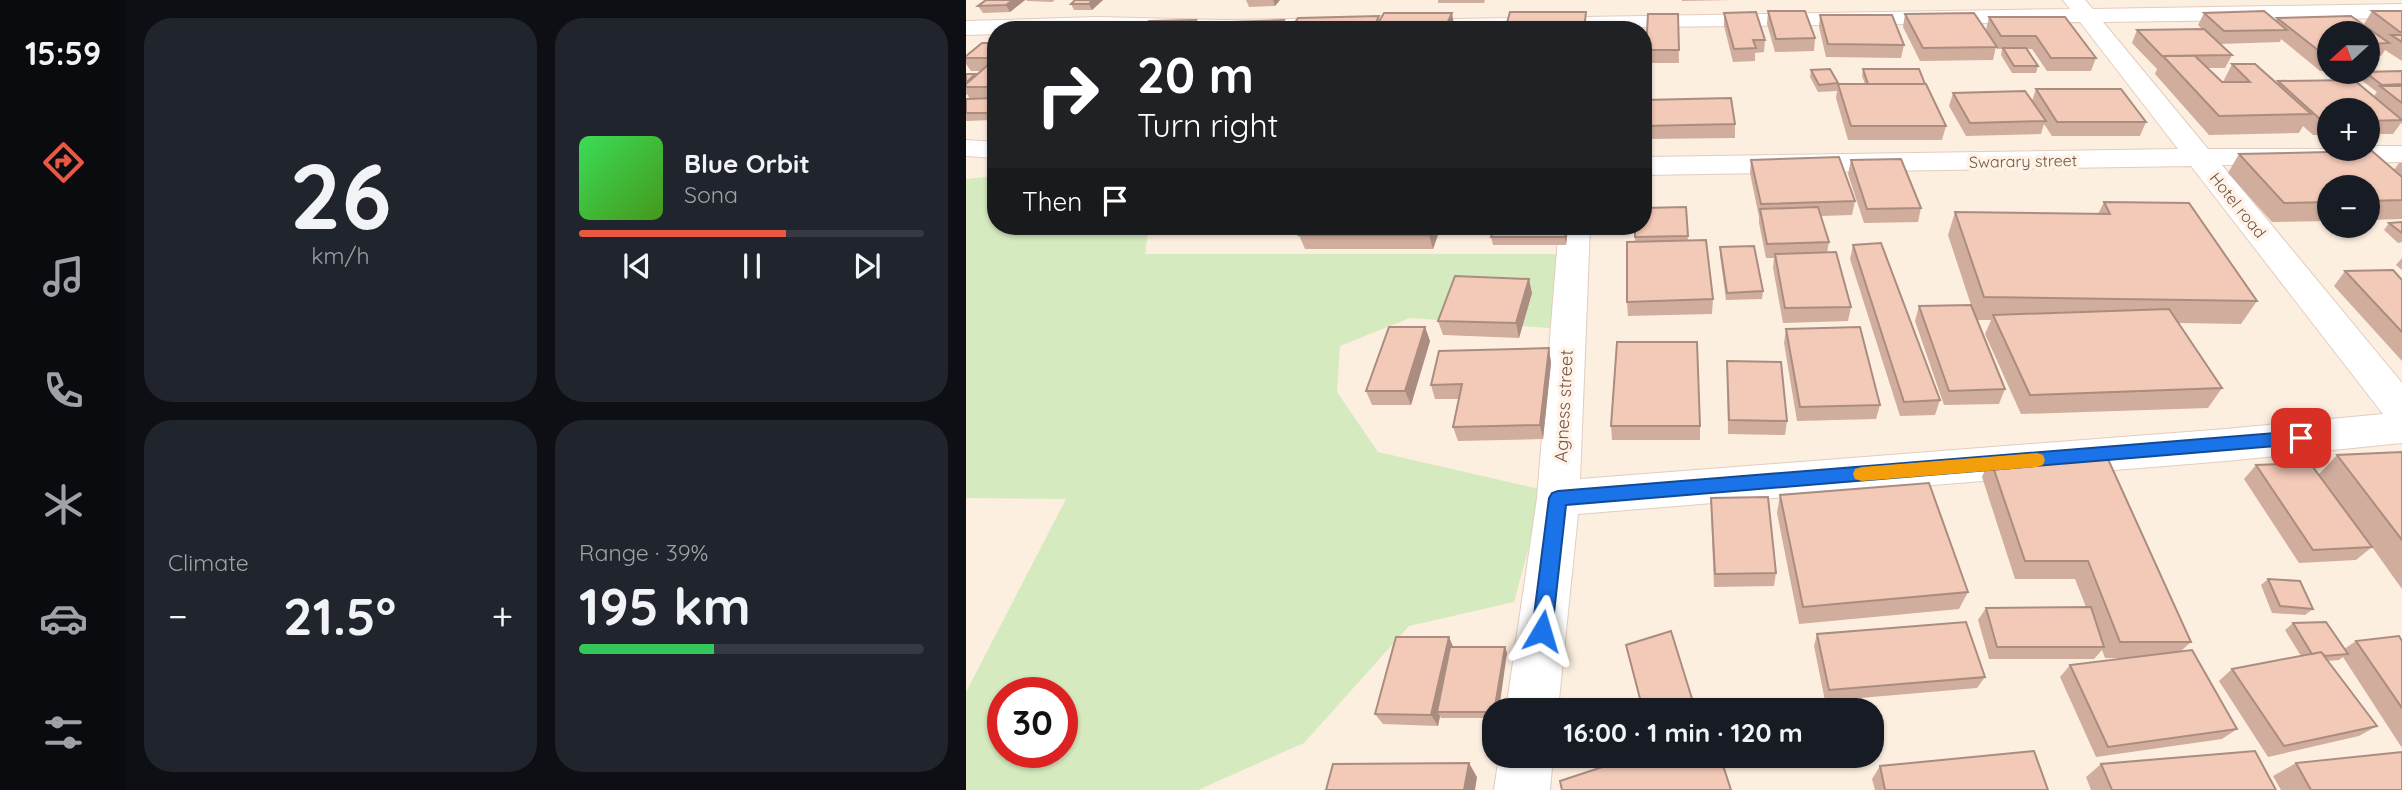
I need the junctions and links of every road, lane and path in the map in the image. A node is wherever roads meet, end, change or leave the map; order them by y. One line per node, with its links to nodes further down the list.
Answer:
1 (2080, 7): 2 (street); 3 (street); 9 (street, Hotel road)
2 (2402, 11)
3 (1652, 23)
4 (987, 27): 5 (street)
5 (966, 28)
6 (966, 148): 7 (street)
7 (987, 149)
8 (2402, 154): 9 (street, Swarary street)
9 (2200, 159): 10 (street, Swarary street); 12 (street, Hotel road)
10 (1652, 166)
11 (1573, 235): 14 (street, Agness street)
12 (2402, 410)
13 (2402, 428): 14 (street)
14 (1558, 498): 15 (street, Agness street)
15 (1533, 698)
16 (1525, 768): 17 (street)
17 (1522, 790)

